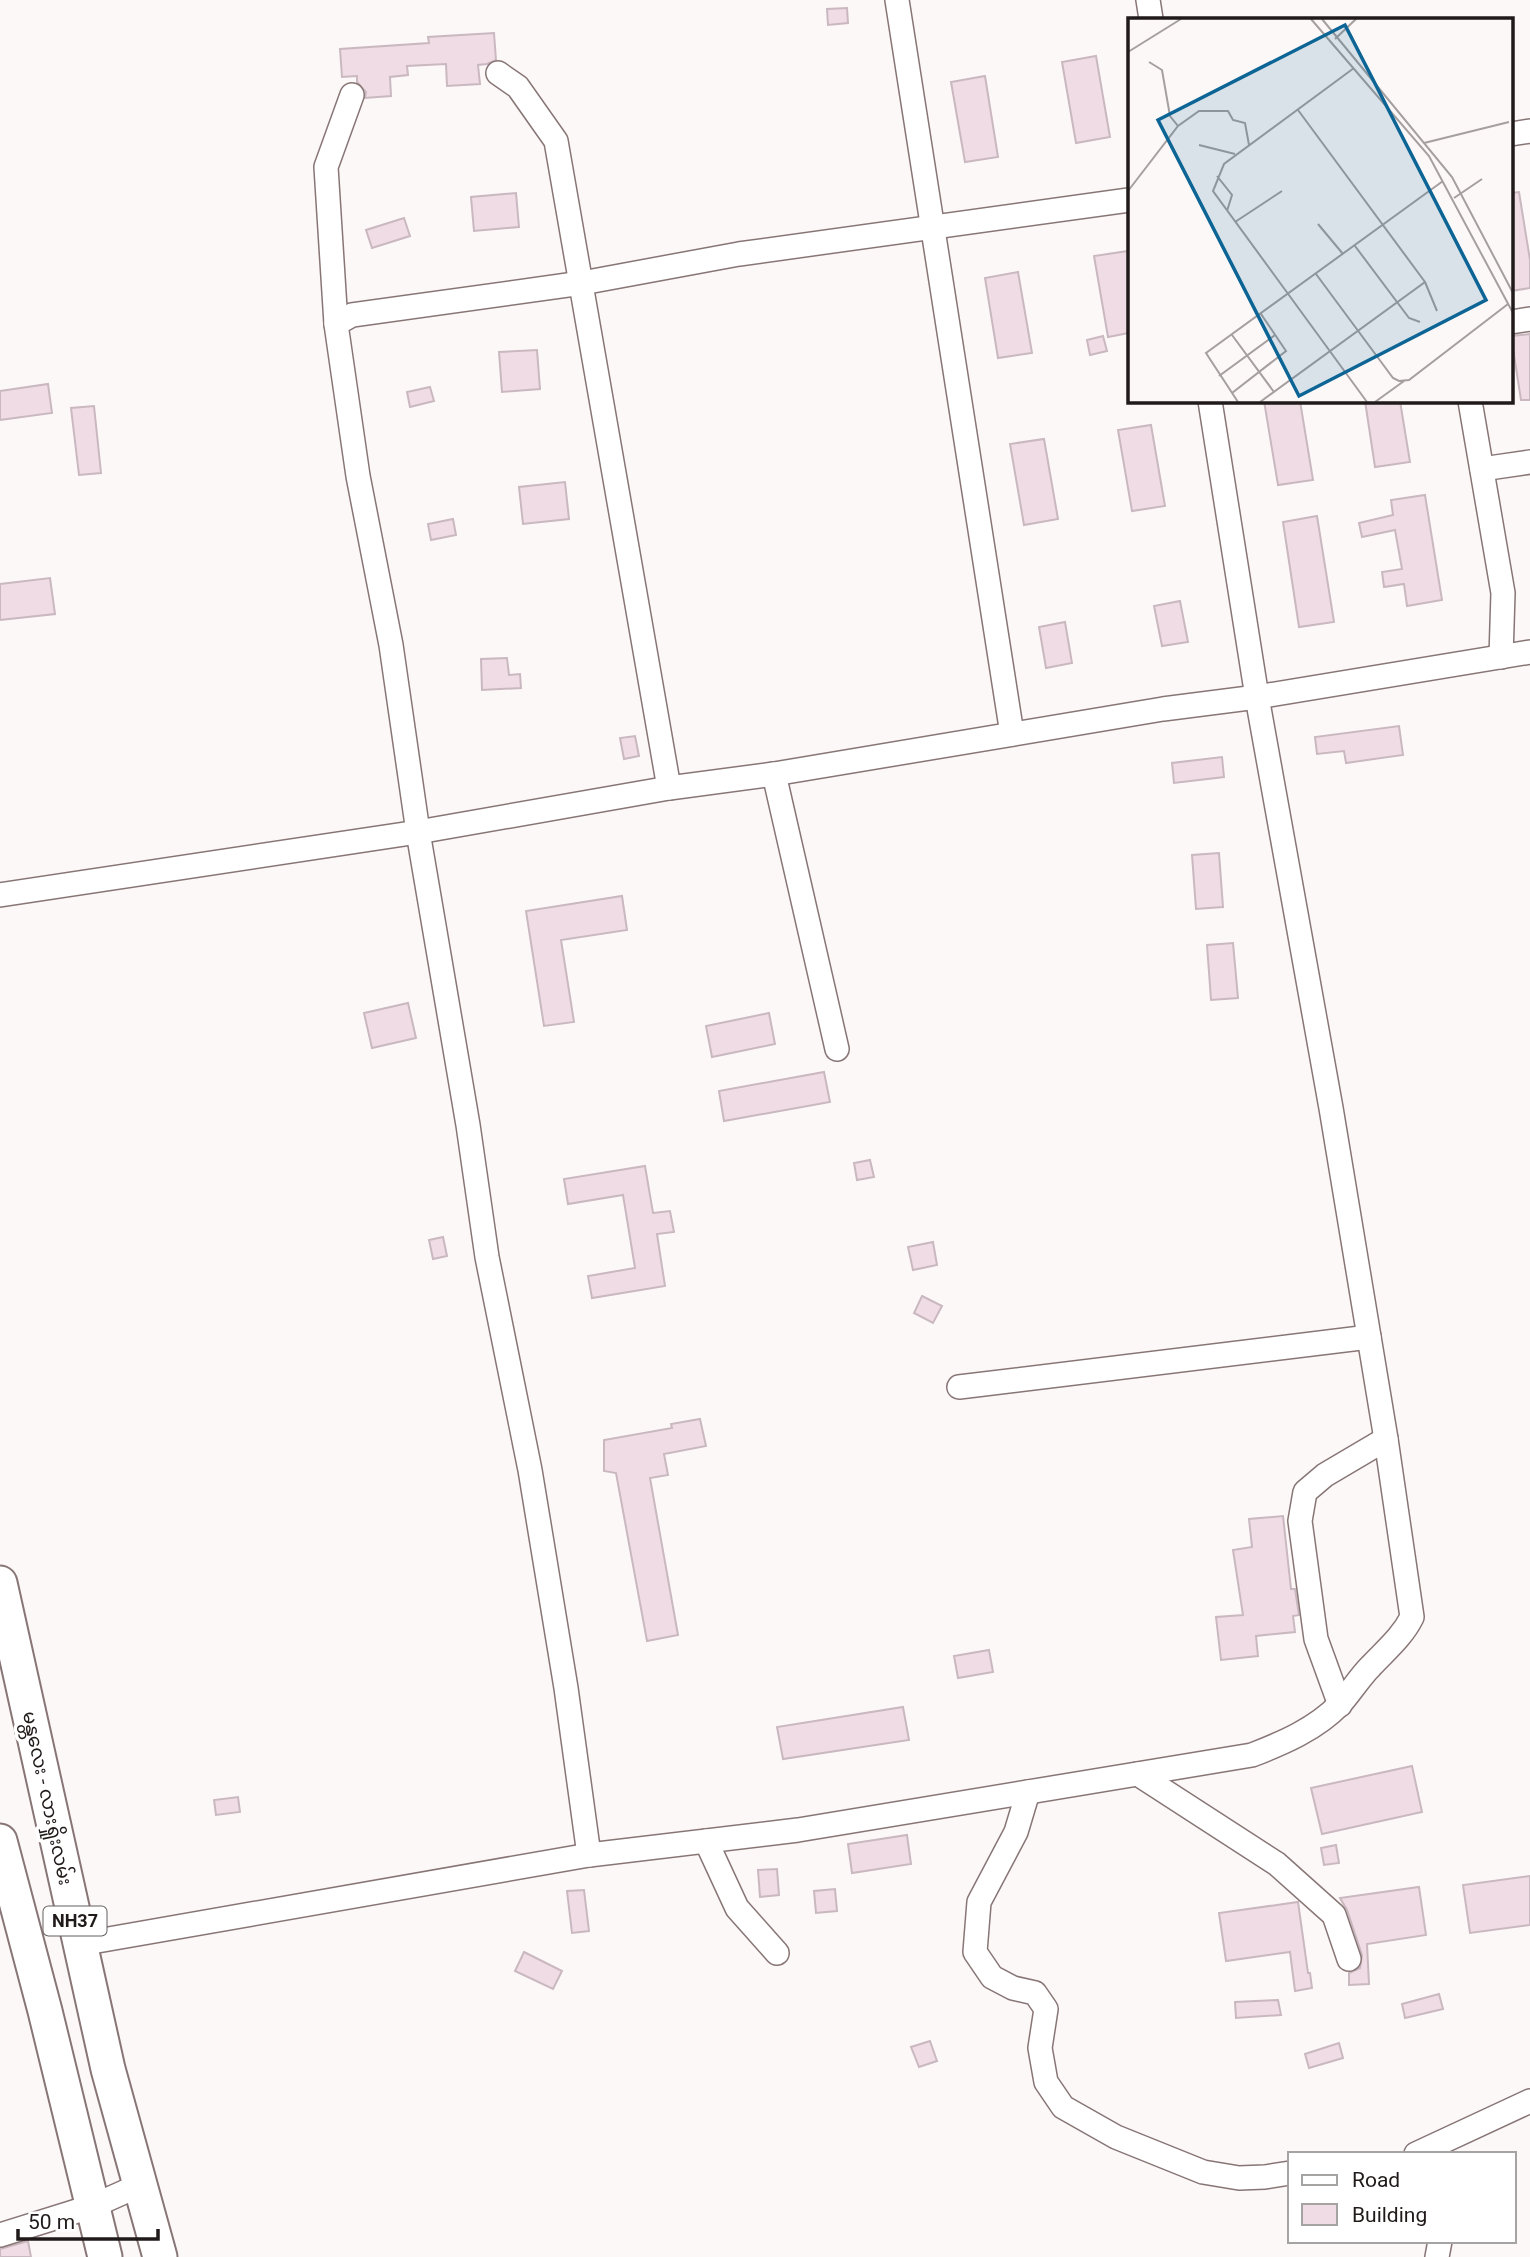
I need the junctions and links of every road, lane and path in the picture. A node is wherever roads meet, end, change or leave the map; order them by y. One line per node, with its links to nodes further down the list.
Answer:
1 (897, 0): 9 (street)
2 (1148, 0): 3 (street)
3 (1151, 18)
4 (498, 73): 10 (street)
5 (352, 95): 13 (street)
6 (1530, 131): 7 (street)
7 (1512, 134)
8 (1128, 200): 9 (street)
9 (933, 226): 10 (street); 21 (street)
10 (582, 283): 13 (street); 23 (street)
11 (1530, 319): 12 (street)
12 (1512, 322)
13 (335, 324): 24 (street)
14 (1209, 402): 20 (street)
15 (1470, 402): 17 (street)
16 (1530, 462): 17 (street)
17 (1482, 468): 19 (street)
18 (1530, 652): 19 (street)
19 (1501, 657): 20 (street)
20 (1257, 697): 21 (street); 27 (street)
21 (1012, 734): 22 (street)
22 (774, 774): 23 (street); 26 (street)
23 (669, 788): 24 (street)
24 (418, 832): 25 (street); 36 (street)
25 (0, 895)
26 (837, 1049)
27 (1369, 1337): 28 (street); 29 (street)
28 (958, 1387)
29 (1386, 1439): 31 (street); 31 (street)
30 (0, 1583): 37 (highway, မန္တလေး - လားရှိုးလမ်း / NH37)
31 (1340, 1704): 32 (street)
32 (1138, 1774): 33 (street); 39 (street)
33 (1028, 1792): 35 (street); 42 (street)
34 (0, 1841): 44 (highway, NH37)
35 (706, 1841): 36 (street); 38 (street)
36 (589, 1855): 37 (street)
37 (80, 1944): 43 (highway, မန္တလေး - လားရှိုးလမ်း / NH37)
38 (777, 1953)
39 (1349, 1959)
40 (1530, 2101): 41 (street)
41 (1422, 2152)
42 (1288, 2173)
43 (140, 2185): 44 (street); 47 (highway, မန္တလေး - လားရှိုးလမ်း / NH37)
44 (93, 2206): 45 (street); 46 (highway, NH37)
45 (0, 2235)
46 (106, 2257)
47 (160, 2257)

